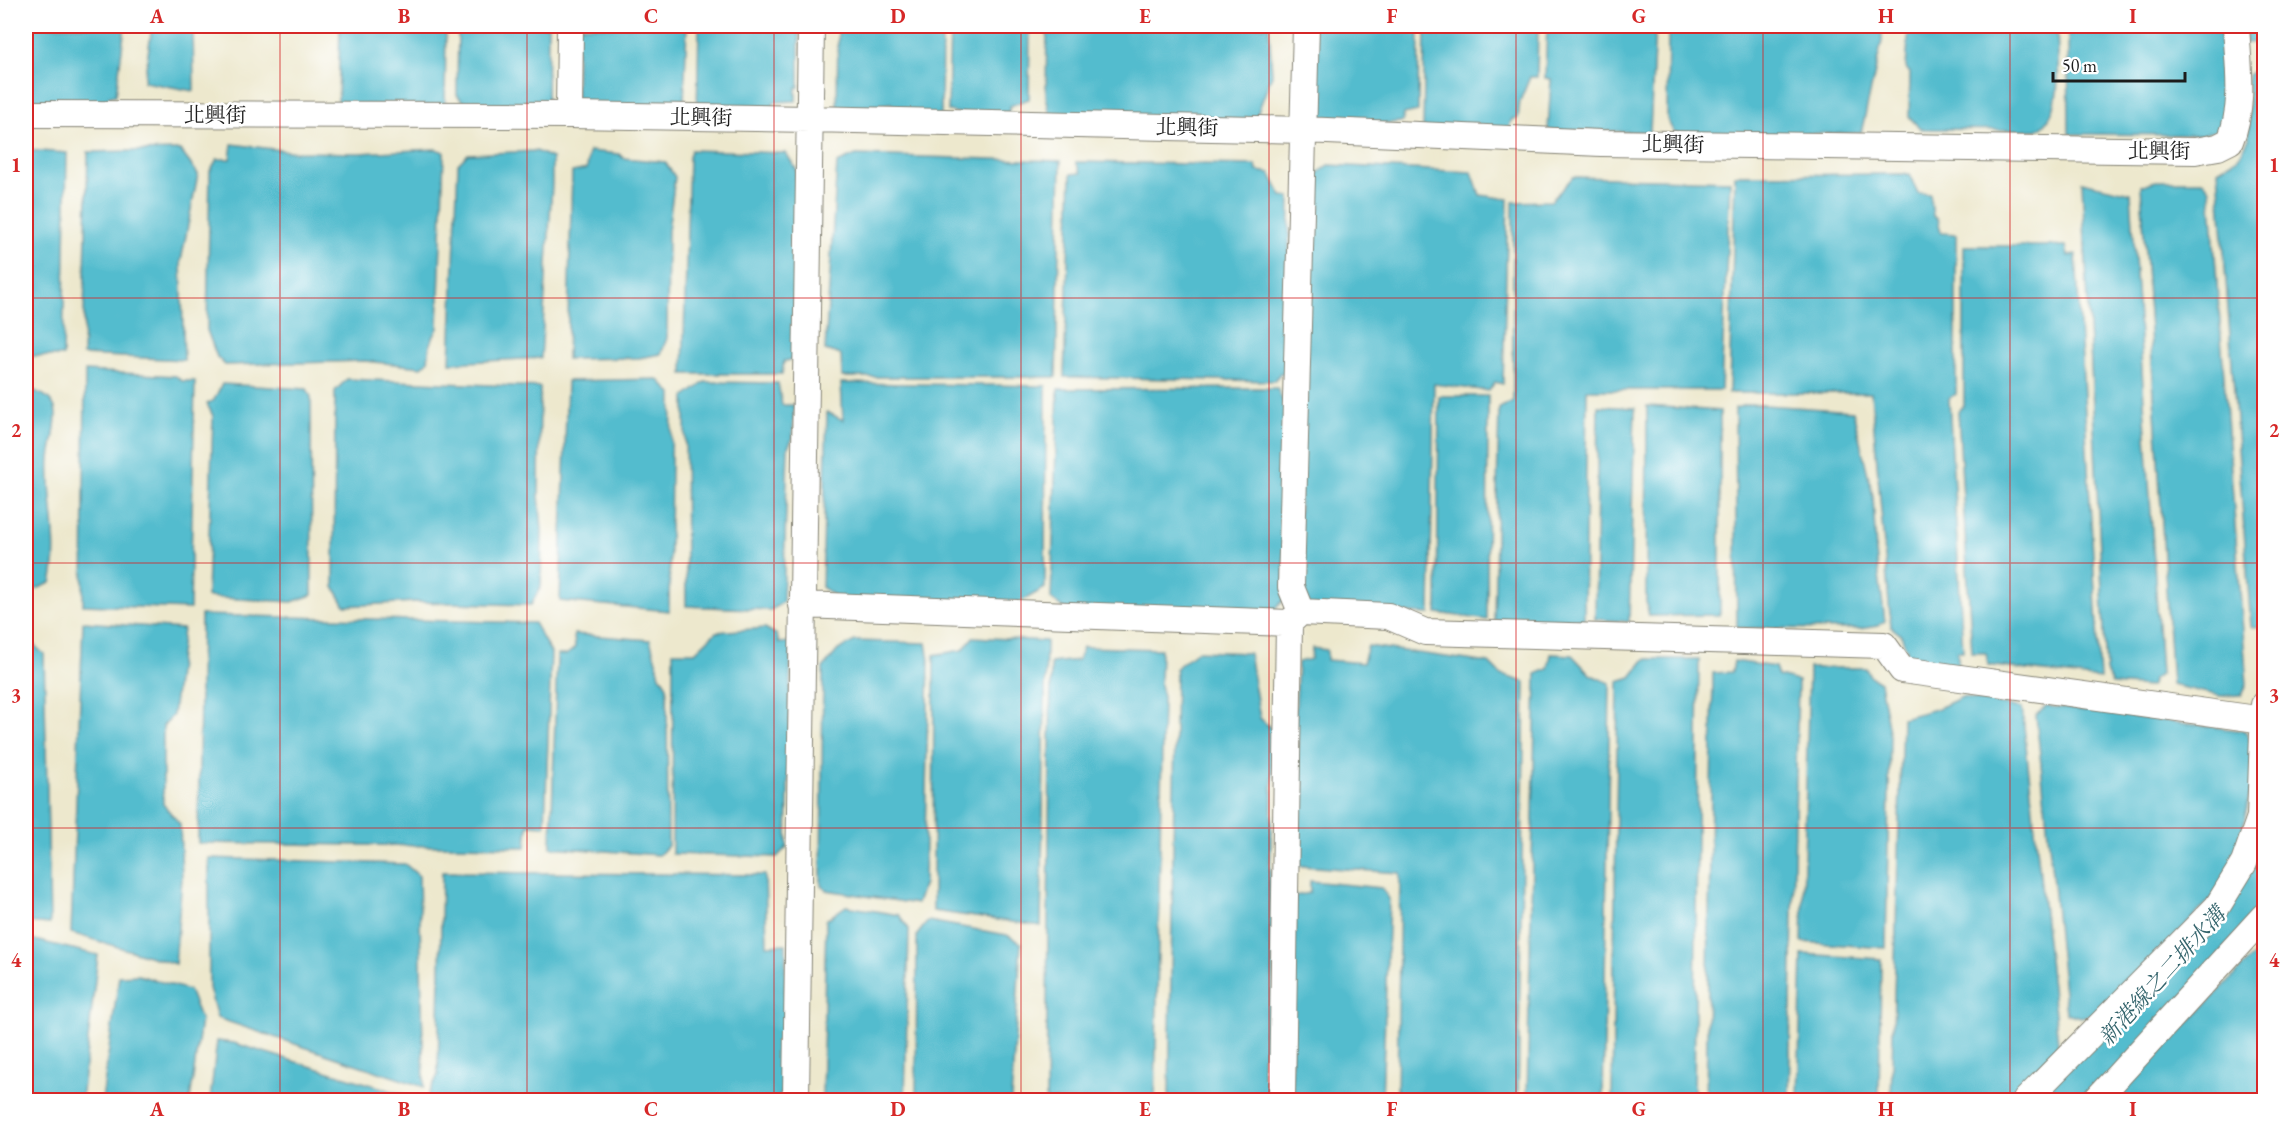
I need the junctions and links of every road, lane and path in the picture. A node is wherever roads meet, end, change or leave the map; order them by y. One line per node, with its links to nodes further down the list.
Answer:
1 (570, 26): 6 (street)
2 (811, 26): 7 (street)
3 (1306, 26): 8 (street)
4 (2236, 26): 8 (street, 北興街)
5 (26, 114): 6 (street, 北興街)
6 (569, 116): 7 (street, 北興街)
7 (809, 119): 8 (street, 北興街); 9 (street)
8 (1304, 129): 10 (street)
9 (802, 605): 10 (street); 14 (street)
10 (1294, 617): 12 (street); 15 (street)
11 (2265, 705): 12 (street)
12 (2264, 720): 16 (street)
13 (2265, 916): 17 (street)
14 (791, 1101)
15 (1282, 1101)
16 (2026, 1101)
17 (2096, 1101)

